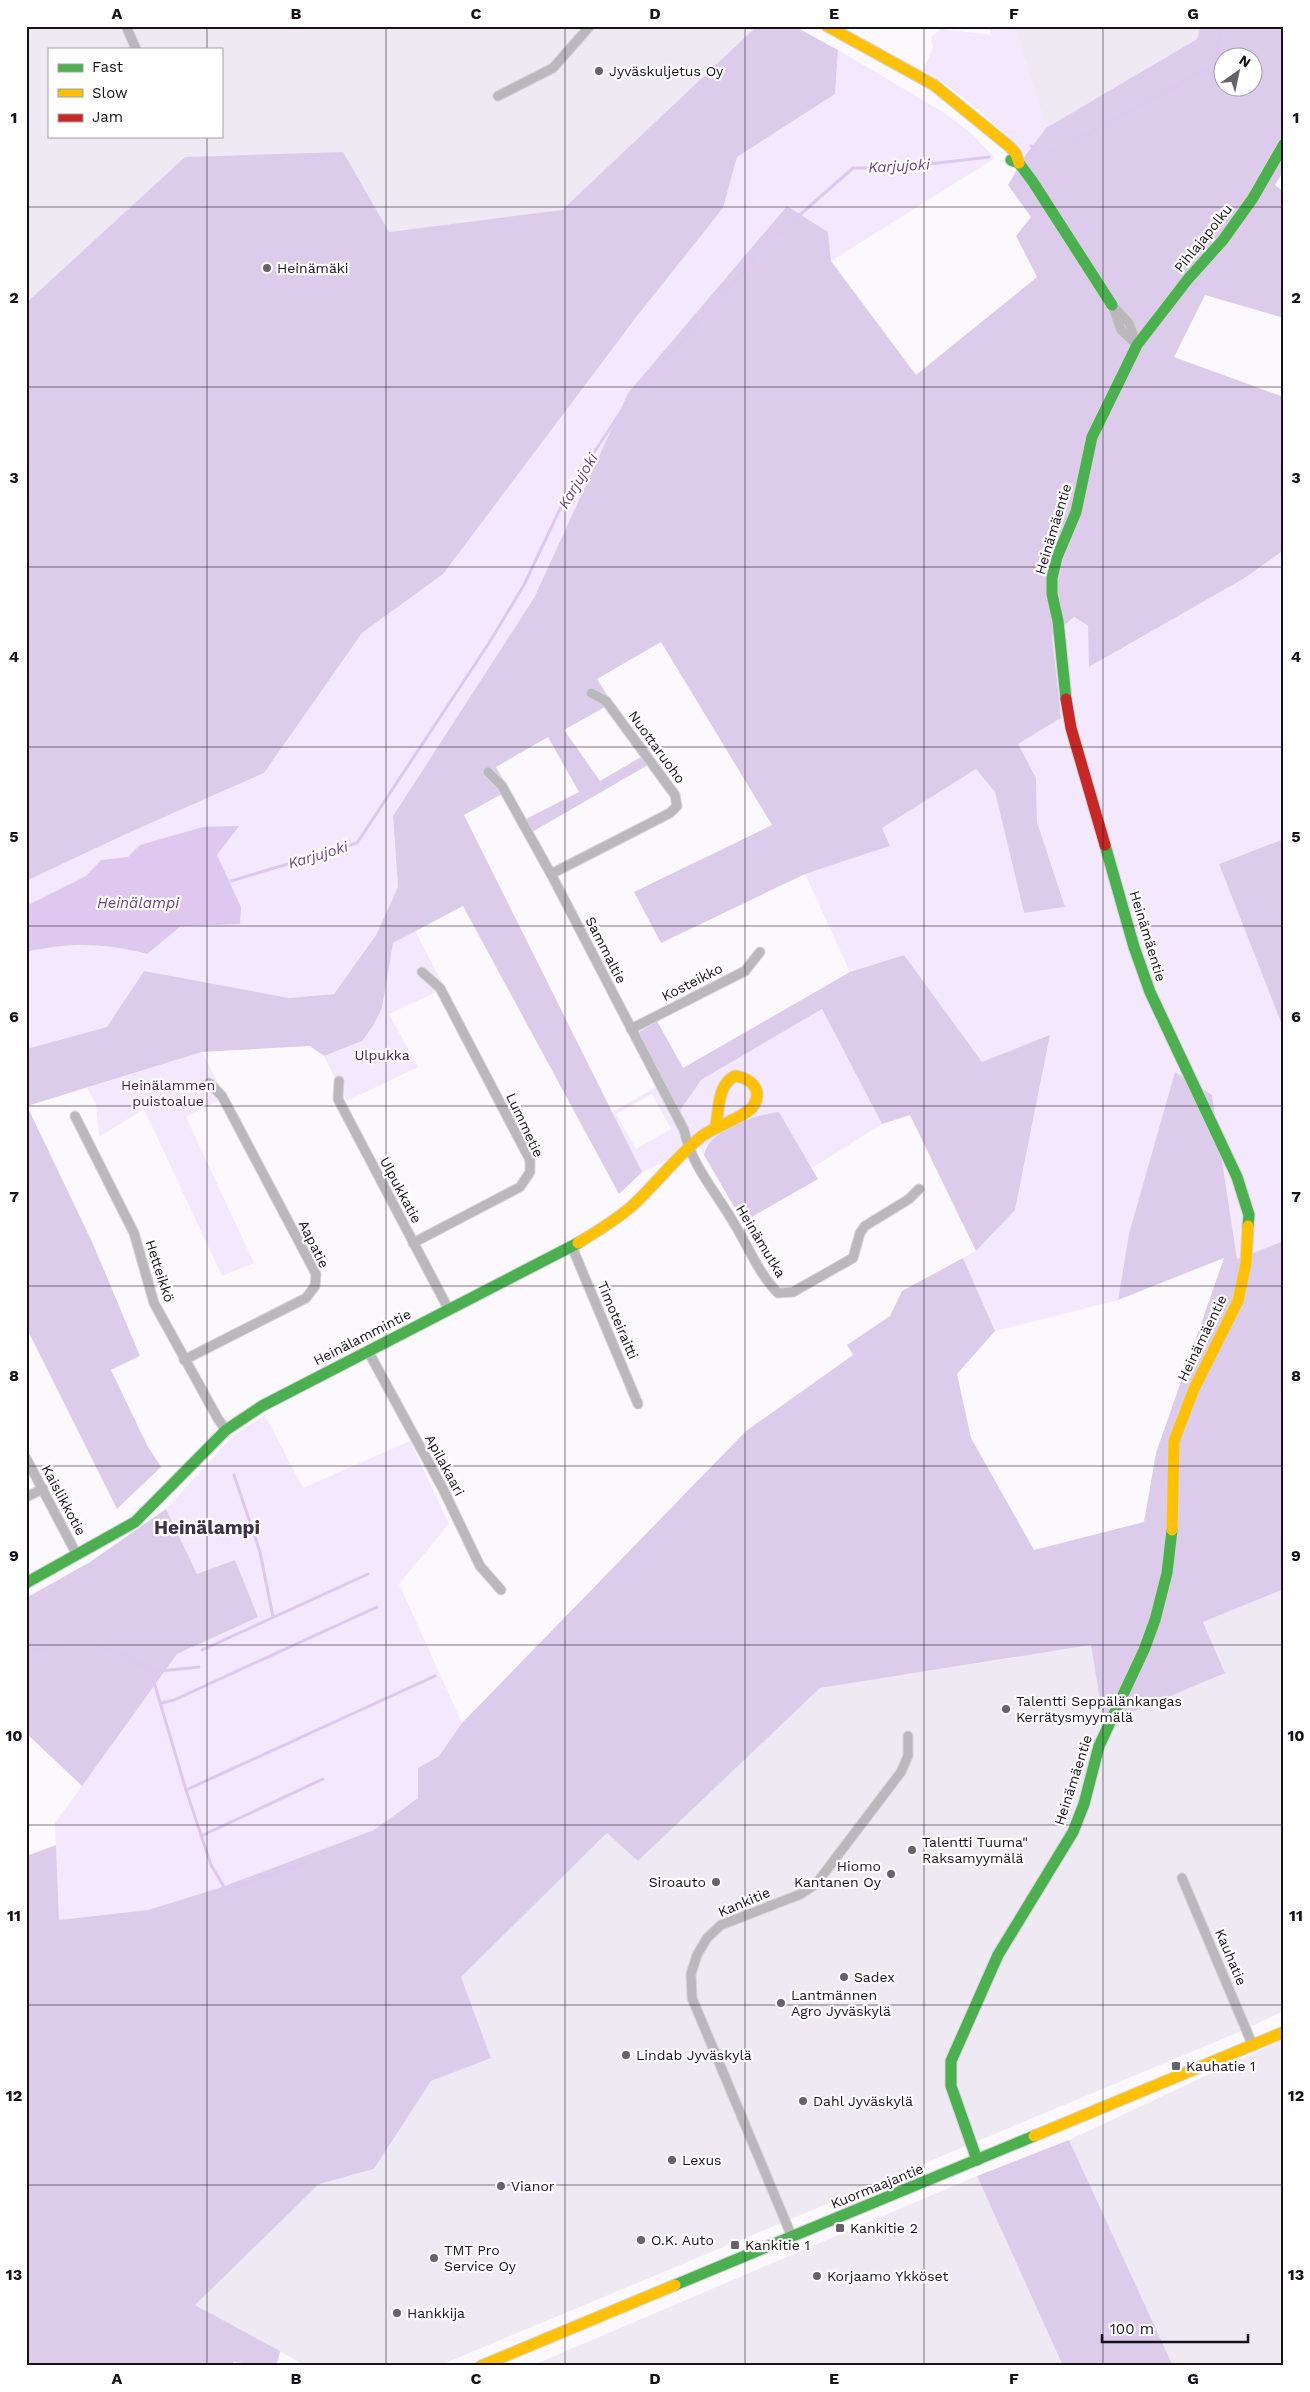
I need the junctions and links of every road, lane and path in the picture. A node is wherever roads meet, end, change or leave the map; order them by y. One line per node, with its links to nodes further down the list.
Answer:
1 (126, 26): 4 (street)
2 (590, 26): 5 (street)
3 (827, 26): 7 (street)
4 (136, 48)
5 (498, 96)
6 (1284, 144): 8 (street, Pihlajapolku)
7 (1112, 305): 8 (street)
8 (1138, 345): 38 (street, Heinämäentie)
9 (591, 693): 11 (street, Nuottaruoho)
10 (488, 772): 11 (street, Sammaltie)
11 (551, 874): 14 (street, Sammaltie)
12 (760, 952): 14 (street, Kosteikko)
13 (422, 972): 21 (street, Lummetie)
14 (631, 1029): 19 (street, Sammaltie)
15 (339, 1080): 21 (street, Ulpukkatie)
16 (209, 1083): 25 (street, Aapatie)
17 (74, 1116): 25 (street, Hetteikkö)
18 (716, 1125): 18 (street, Heinälammintie); 19 (street, Heinälammintie)
19 (688, 1147): 20 (street, Heinämutka); 22 (street, Heinälammintie)
20 (919, 1188)
21 (413, 1243): 23 (street, Ulpukkatie)
22 (572, 1247): 23 (street, Heinälammintie); 26 (street, Timoteiraitti)
23 (449, 1310): 24 (street, Heinälammintie)
24 (368, 1351): 27 (street, Heinälammintie); 33 (street, Apilakaari)
25 (184, 1360): 27 (street, Hetteikkö)
26 (638, 1404)
27 (226, 1430): 31 (street, Heinälammintie)
28 (26, 1458): 29 (street, Kaislikkotie)
29 (43, 1489): 30 (street); 31 (street, Kaislikkotie)
30 (26, 1497)
31 (77, 1555): 32 (street, Heinälammintie)
32 (26, 1583)
33 (501, 1590)
34 (908, 1736): 39 (street, Kankitie)
35 (1182, 1878): 37 (street, Kauhatie)
36 (1284, 2032): 37 (street, Kuormaajantie)
37 (1253, 2046): 38 (street, Kuormaajantie)
38 (977, 2160): 39 (street, Kuormaajantie)
39 (792, 2237): 40 (street, Kuormaajantie)
40 (481, 2366)

